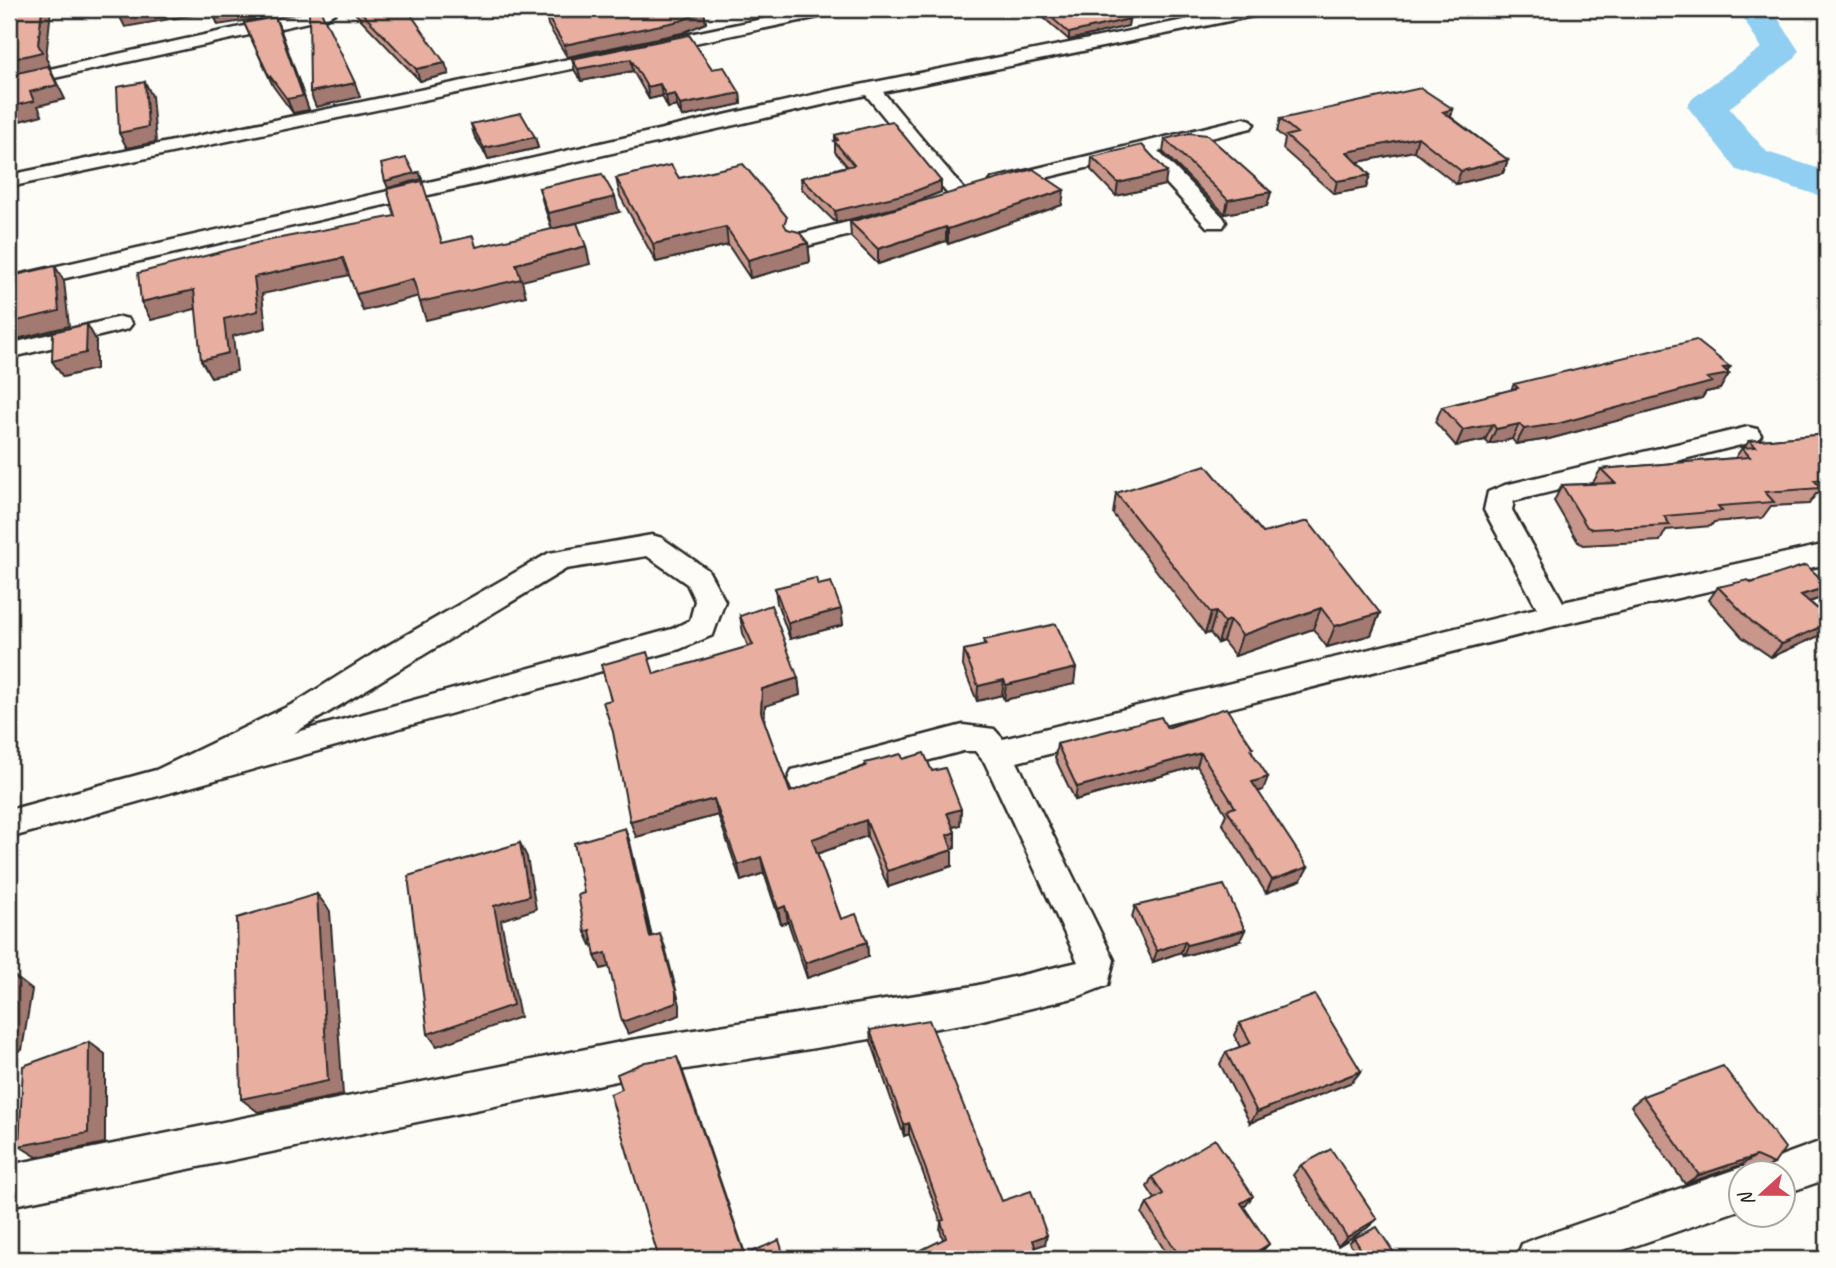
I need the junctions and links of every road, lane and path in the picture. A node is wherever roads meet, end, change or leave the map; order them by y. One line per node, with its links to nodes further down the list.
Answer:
1 (833, 9): 8 (street)
2 (1263, 9): 5 (street)
3 (326, 13): 4 (street)
4 (9, 83)
5 (871, 89): 9 (street); 14 (street)
6 (1244, 124): 7 (street)
7 (1144, 147): 9 (street); 12 (street)
8 (9, 181)
9 (958, 194): 10 (street)
10 (932, 205)
11 (905, 214): 13 (street)
12 (1215, 222)
13 (799, 241)
14 (9, 284)
15 (120, 324): 16 (street)
16 (9, 351)
17 (1748, 435): 19 (street)
18 (1827, 554): 19 (street)
19 (1555, 615): 20 (street)
20 (997, 754): 21 (street); 26 (street)
21 (804, 780)
22 (163, 782): 22 (street); 23 (street)
23 (9, 824)
24 (1827, 1158): 25 (street)
25 (1798, 1169)
26 (9, 1186)
27 (1728, 1193): 28 (street)
28 (1537, 1259)

